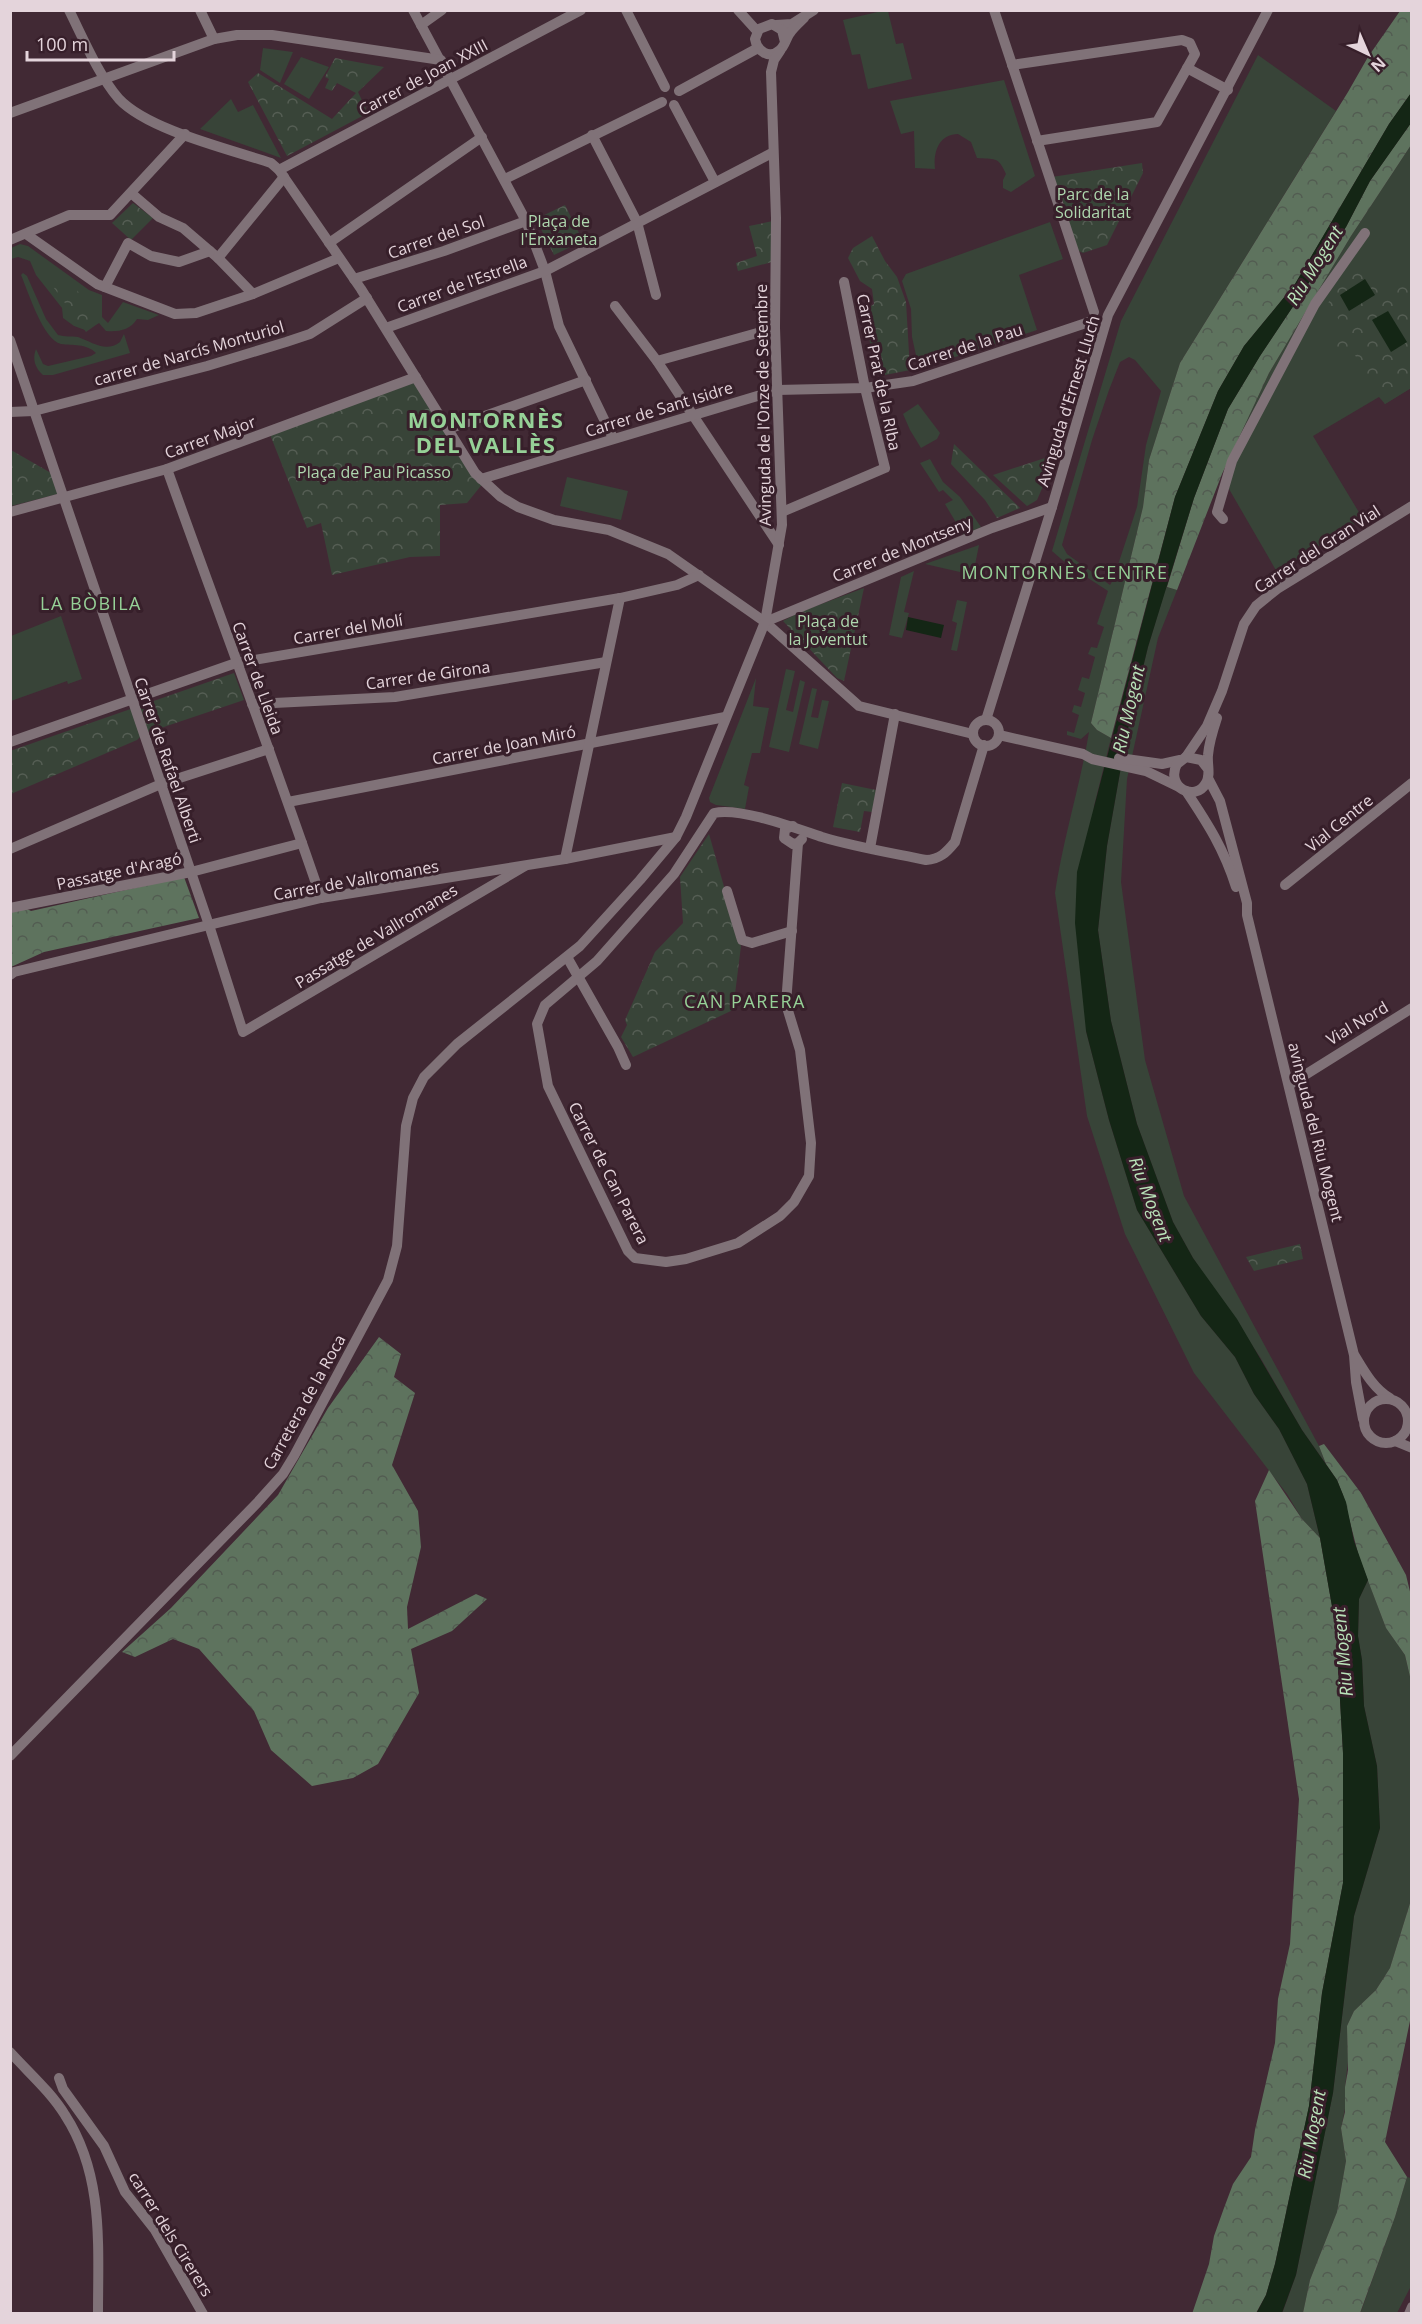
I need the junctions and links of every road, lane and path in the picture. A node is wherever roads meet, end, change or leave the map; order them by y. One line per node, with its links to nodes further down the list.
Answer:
1 (69, 10): 21 (street)
2 (200, 10): 14 (street)
3 (413, 10): 11 (street)
4 (442, 10): 11 (street)
5 (581, 10): 22 (street, Carrer de Joan XXIII)
6 (626, 10): 23 (street)
7 (738, 10): 13 (street)
8 (994, 10): 18 (street)
9 (1268, 10): 24 (street, Avinguda d'Ernest Lluch)
10 (808, 15): 12 (street); 15 (street)
11 (421, 25): 17 (street)
12 (776, 25): 13 (street); 15 (street)
13 (757, 32): 16 (street)
14 (214, 39): 17 (street); 21 (street)
15 (782, 47): 16 (street); 20 (street)
16 (761, 51): 20 (street); 25 (street)
17 (441, 60): 22 (street)
18 (1012, 65): 19 (street); 32 (street)
19 (1186, 68): 24 (street); 32 (street)
20 (771, 72): 33 (street, Avinguda de l'Onze de Setembre)
21 (106, 79): 28 (street); 29 (street)
22 (452, 79): 31 (street); 34 (street, Carrer de Joan XXIII)
23 (665, 87): 25 (street); 26 (street)
24 (1228, 90): 54 (street, Avinguda d'Ernest Lluch)
25 (679, 91): 27 (street)
26 (662, 102): 27 (street); 30 (street)
27 (674, 105): 36 (street)
28 (10, 112)
29 (185, 134): 34 (street); 37 (street)
30 (592, 135): 35 (street); 39 (street)
31 (482, 137): 35 (street); 43 (street)
32 (1037, 141): 55 (street)
33 (772, 153): 36 (street, Carrer de l'Estrella); 57 (street, Avinguda de l'Onze de Setembre)
34 (281, 174): 43 (street); 44 (street)
35 (505, 179): 38 (street)
36 (715, 182): 39 (street, Carrer de l'Estrella)
37 (131, 193): 41 (street); 44 (street)
38 (526, 221): 46 (street); 47 (street, Carrer del Sol)
39 (637, 222): 46 (street, Carrer de l'Estrella); 51 (street)
40 (1365, 233): 77 (street)
41 (26, 234): 42 (street); 49 (street)
42 (10, 240)
43 (329, 243): 45 (street)
44 (214, 255): 49 (street); 50 (street)
45 (339, 258): 47 (street); 50 (street)
46 (545, 271): 56 (street, Carrer de l'Estrella); 62 (street)
47 (354, 279): 52 (street)
48 (844, 282): 63 (street, Carrer Prat de la RIba)
49 (105, 286): 50 (street)
50 (253, 294)
51 (656, 295)
52 (367, 298): 56 (street); 65 (street, carrer de Narcís Monturiol)
53 (615, 306): 60 (street)
54 (1108, 315): 55 (street); 58 (street, Avinguda d'Ernest Lluch)
55 (1091, 317): 58 (street); 63 (street, Carrer de la Pau)
56 (386, 328): 61 (street)
57 (775, 328): 60 (street); 64 (street, Avinguda de l'Onze de Setembre)
58 (1102, 332): 74 (street, Avinguda d'Ernest Lluch)
59 (10, 340): 65 (street, Carrer de Rafael Alberti)
60 (657, 361): 67 (street)
61 (416, 377): 68 (street); 70 (street, Carrer Major)
62 (586, 380): 68 (street); 69 (street)
63 (865, 388): 64 (street, Carrer de la Pau); 76 (street, Carrer Prat de la RIba)
64 (777, 390): 67 (street, Carrer de Sant Isidre); 76 (street, Avinguda de l'Onze de Setembre)
65 (34, 411): 66 (street, carrer de Narcís Monturiol); 72 (street, Carrer de Rafael Alberti)
66 (10, 412)
67 (693, 414): 69 (street, Carrer de Sant Isidre); 78 (street)
68 (448, 429): 71 (street)
69 (613, 438): 71 (street, Carrer de Sant Isidre)
70 (167, 470): 72 (street, Carrer Major); 83 (street, Carrer de Lleida)
71 (481, 479): 79 (street)
72 (63, 498): 75 (street, Carrer Major); 85 (street, Carrer de Rafael Alberti)
73 (1412, 506): 84 (street, Carrer del Gran Vial)
74 (1052, 507): 81 (street, Carrer de Montseny); 89 (street, Avinguda d'Ernest Lluch)
75 (10, 512)
76 (782, 512): 78 (street, Avinguda de l'Onze de Setembre)
77 (1222, 519)
78 (779, 545): 81 (street, Avinguda de l'Onze de Setembre)
79 (699, 575): 80 (street, Carrer del Molí); 81 (street)
80 (620, 598): 82 (street); 83 (street, Carrer del Molí)
81 (765, 622): 87 (street); 88 (street, Avinguda de l'Onze de Setembre)
82 (606, 662): 86 (street, Carrer de Girona); 93 (street)
83 (236, 663): 85 (street, Carrer del Molí); 86 (street, Carrer de Lleida)
84 (1222, 692): 96 (street, Carrer del Gran Vial); 98 (street, Carrer del Gran Vial)
85 (131, 700): 92 (street, Carrer del Molí); 100 (street, Carrer de Rafael Alberti)
86 (252, 704): 95 (street, Carrer de Lleida)
87 (895, 714): 90 (street); 108 (street)
88 (725, 717): 93 (street, Carrer de Joan Miró); 106 (street, Avinguda de l'Onze de Setembre)
89 (986, 720): 90 (street); 91 (street)
90 (974, 734): 94 (street)
91 (999, 735): 94 (street); 97 (street)
92 (10, 742)
93 (590, 744): 102 (street, Carrer de Joan Miró); 110 (street)
94 (984, 746): 108 (street)
95 (268, 749): 100 (street); 102 (street, Carrer de Lleida)
96 (1183, 759): 97 (street); 98 (street); 101 (street)
97 (1147, 767): 101 (street)
98 (1208, 773): 101 (street); 103 (street, avinguda del Riu Mogent)
99 (1412, 783): 113 (street, Vial Centre)
100 (160, 784): 109 (street); 112 (street, Carrer de Rafael Alberti)
101 (1182, 789): 104 (street, avinguda del Riu Mogent)
102 (288, 802): 107 (street, Carrer de Lleida)
103 (1222, 806): 104 (street); 117 (street, avinguda del Riu Mogent)
104 (1203, 816): 117 (street, avinguda del Riu Mogent)
105 (799, 834): 108 (street); 119 (street, Carrer de Can Parera); 122 (street, Carrer de Can Parera)
106 (676, 837): 110 (street, Carrer de Vallromanes); 120 (street, Avinguda de l'Onze de Setembre)
107 (302, 843): 112 (street, Passatge d'Aragó); 115 (street, Carrer de Lleida)
108 (870, 848)
109 (10, 849)
110 (565, 859): 111 (street, Carrer de Vallromanes)
111 (525, 866): 115 (street, Carrer de Vallromanes); 124 (street, Passatge de Vallromanes)
112 (191, 872): 116 (street, Passatge d'Aragó); 118 (street, Carrer de Rafael Alberti)
113 (1285, 885)
114 (727, 891): 119 (street)
115 (321, 898): 118 (street, Carrer de Vallromanes)
116 (10, 908)
117 (1247, 915): 127 (street, avinguda del Riu Mogent)
118 (209, 926): 121 (street, Carrer de Vallromanes); 124 (street, Carrer de Rafael Alberti)
119 (792, 931): 122 (street, Carrer de Can Parera)
120 (567, 957): 122 (street); 126 (street, Avinguda de l'Onze de Setembre)
121 (10, 975)
122 (579, 975): 125 (street)
123 (1412, 1008): 127 (street, Vial Nord)
124 (243, 1032)
125 (626, 1065)
126 (424, 1077): 135 (street, Carretera de la Roca)
127 (1289, 1085): 128 (street, avinguda del Riu Mogent)
128 (1354, 1355): 129 (street, avinguda del Riu Mogent); 131 (street, avinguda del Riu Mogent)
129 (1390, 1398): 130 (street); 131 (street)
130 (1408, 1409): 132 (street)
131 (1363, 1419): 133 (street)
132 (1409, 1430): 133 (street)
133 (1395, 1441): 134 (street)
134 (1412, 1448)
135 (10, 1756)
136 (10, 2052): 139 (street)
137 (58, 2078): 140 (street, carrer dels Cirerers)
138 (1412, 2307): 141 (street)
139 (98, 2313)
140 (203, 2313)
141 (1408, 2313)

